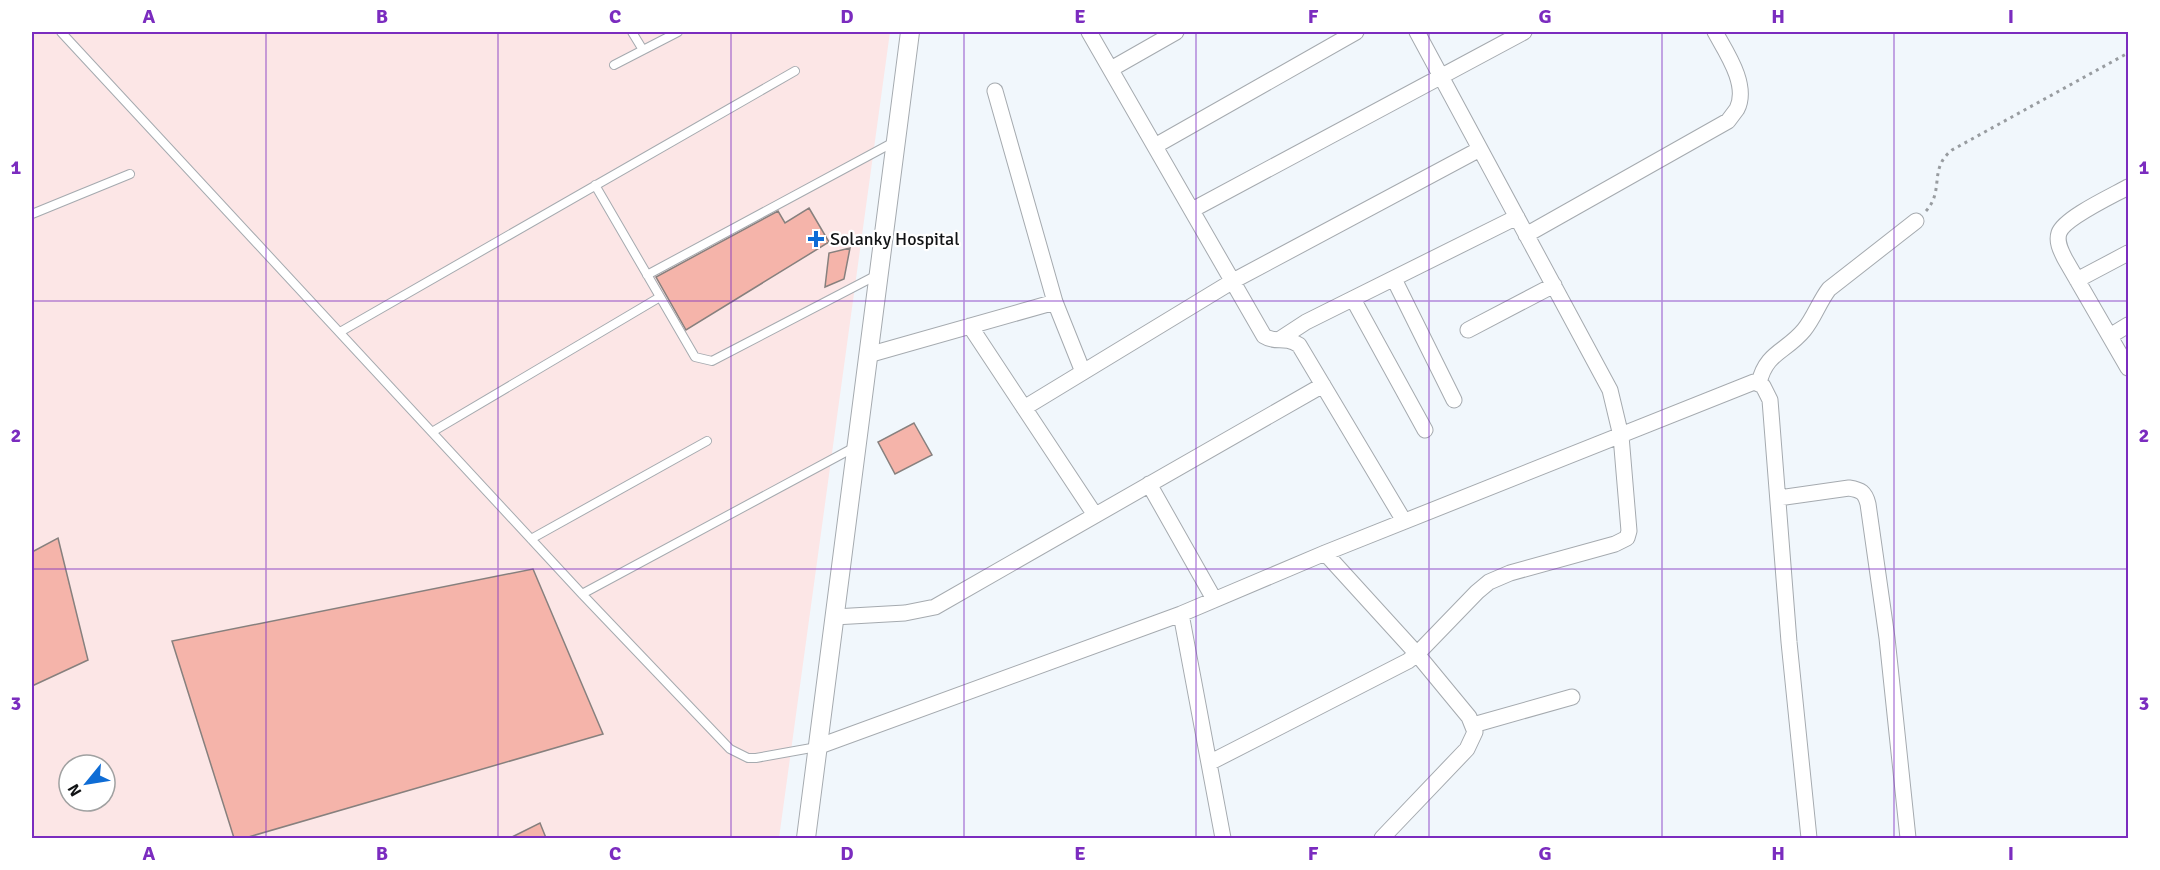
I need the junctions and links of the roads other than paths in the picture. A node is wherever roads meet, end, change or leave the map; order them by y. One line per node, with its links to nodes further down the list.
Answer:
1 (61, 32): 41 (lane)
2 (632, 32): 11 (lane)
3 (678, 32): 11 (lane)
4 (910, 32): 17 (street)
5 (1089, 32): 13 (street)
6 (1176, 32): 13 (street)
7 (1356, 32): 18 (street)
8 (1418, 32): 15 (street)
9 (1524, 32): 15 (street)
10 (1715, 32): 27 (street)
11 (643, 50): 12 (lane)
12 (614, 65)
13 (1111, 69): 18 (street)
14 (795, 71): 21 (lane)
15 (1441, 75): 19 (street); 23 (street)
16 (995, 91): 37 (street)
17 (896, 141): 29 (street); 30 (lane)
18 (1155, 146): 23 (street)
19 (1480, 149): 25 (street); 33 (street)
20 (130, 174): 24 (lane)
21 (595, 185): 30 (lane); 41 (lane)
22 (2128, 187): 32 (street)
23 (1192, 210): 33 (street)
24 (32, 214)
25 (1517, 218): 27 (street); 31 (street)
26 (1916, 221): 47 (street)
27 (1526, 235): 34 (street)
28 (2128, 253): 32 (street)
29 (878, 274): 35 (lane); 44 (street)
30 (647, 275): 35 (lane)
31 (1394, 279): 36 (street); 49 (street)
32 (2078, 280): 42 (street)
33 (1233, 281): 43 (street); 46 (street)
34 (1554, 285): 40 (street); 53 (street)
35 (660, 297): 52 (lane)
36 (1353, 299): 43 (street); 51 (street)
37 (1055, 302): 39 (street); 46 (street)
38 (2128, 325): 42 (street)
39 (970, 326): 44 (street); 50 (street)
40 (1468, 330)
41 (340, 332): 52 (lane)
42 (2110, 336): 45 (street)
43 (1280, 339): 48 (street)
44 (868, 355): 55 (street)
45 (2128, 368)
46 (1083, 372): 50 (street)
47 (1759, 383): 53 (street); 57 (street)
48 (1323, 385): 56 (street); 59 (street)
49 (1454, 400)
50 (1024, 408): 58 (street)
51 (1425, 430)
52 (432, 432): 60 (lane)
53 (1622, 436): 59 (street); 66 (street)
54 (706, 441): 60 (lane)
55 (856, 446): 62 (lane); 65 (street)
56 (1149, 484): 58 (street); 63 (street)
57 (1779, 498): 74 (street); 75 (street)
58 (1095, 515): 65 (street)
59 (1404, 521): 61 (street)
60 (531, 539): 62 (lane)
61 (1325, 553): 63 (street); 66 (street)
62 (582, 594): 69 (lane)
63 (1214, 599): 64 (street)
64 (1181, 614): 69 (street); 70 (street)
65 (834, 617): 69 (street)
66 (1417, 654): 68 (street); 70 (street)
67 (1572, 697): 68 (street)
68 (1473, 725): 73 (street)
69 (817, 747): 71 (street)
70 (1209, 763): 72 (street)
71 (806, 838)
72 (1223, 838)
73 (1382, 838)
74 (1809, 838)
75 (1908, 838)

